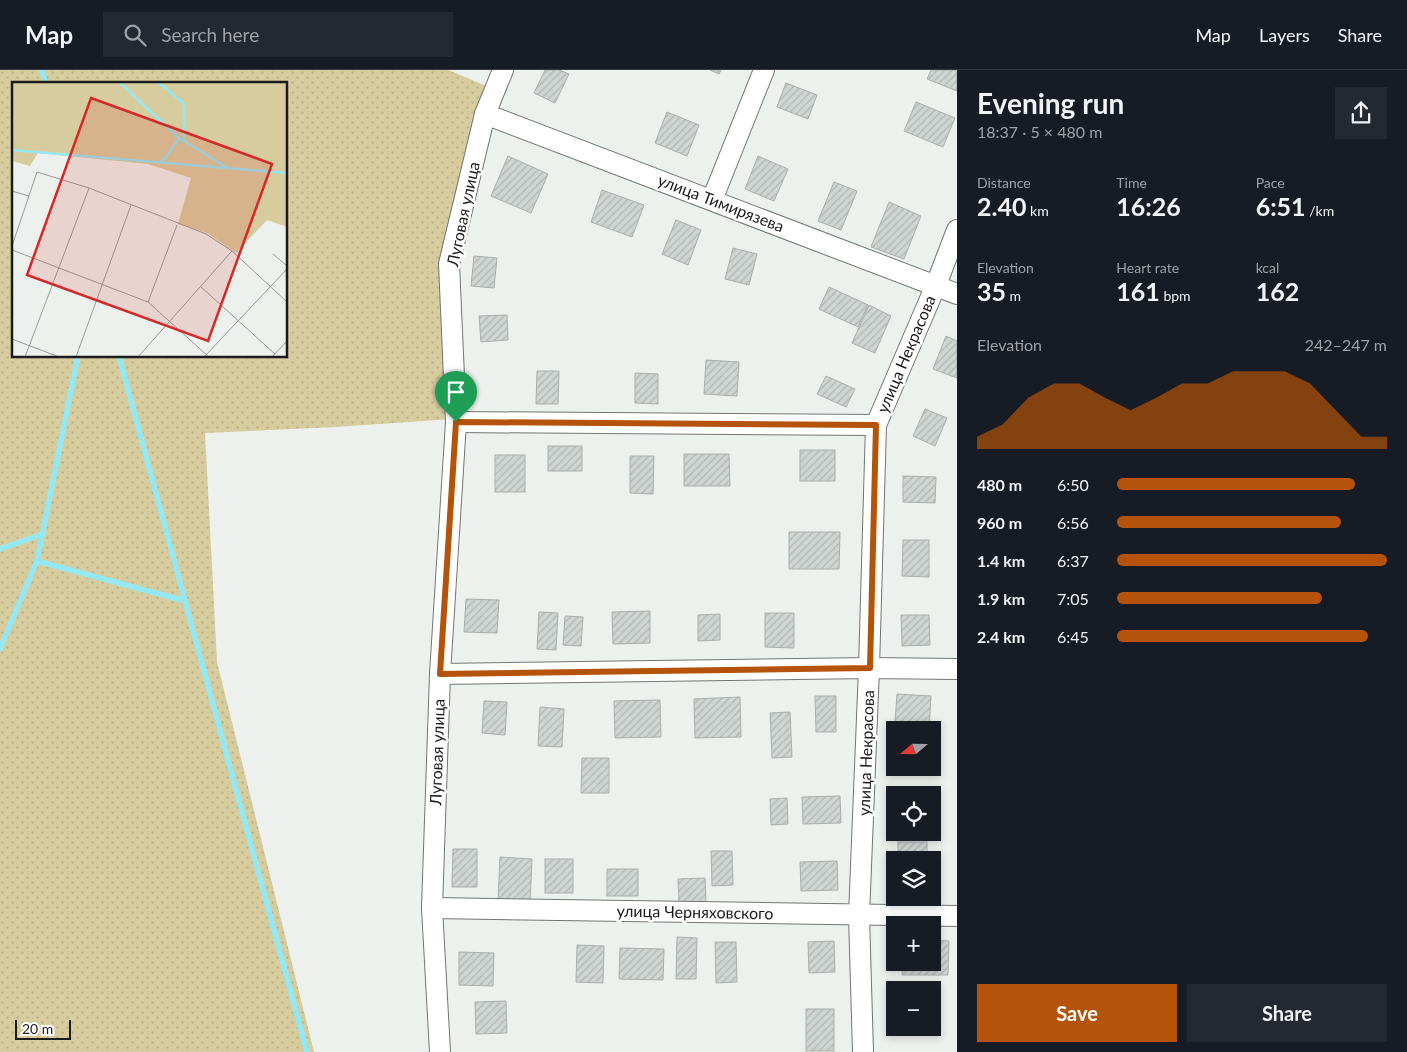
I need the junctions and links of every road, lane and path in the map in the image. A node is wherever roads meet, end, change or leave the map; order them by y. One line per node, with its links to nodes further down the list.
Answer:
1 (503, 70): 3 (street, Луговая улица)
2 (764, 70): 4 (street)
3 (486, 114): 4 (street, улица Тимирязева); 8 (street, Луговая улица)
4 (712, 200): 6 (street, улица Тимирязева)
5 (957, 230): 6 (street, улица Некрасова)
6 (936, 285): 7 (street, улица Тимирязева); 9 (street, улица Некрасова)
7 (957, 294)
8 (456, 422): 9 (street); 12 (street, Луговая улица)
9 (876, 425): 10 (street, улица Некрасова)
10 (870, 668): 11 (street); 12 (street); 14 (street, улица Некрасова)
11 (957, 669)
12 (440, 674): 13 (street, Луговая улица)
13 (432, 908): 14 (street, улица Черняховского); 16 (street, Луговая улица)
14 (859, 916): 15 (street, улица Черняховского); 17 (street, улица Некрасова)
15 (957, 916)
16 (440, 1052)
17 (863, 1052)

